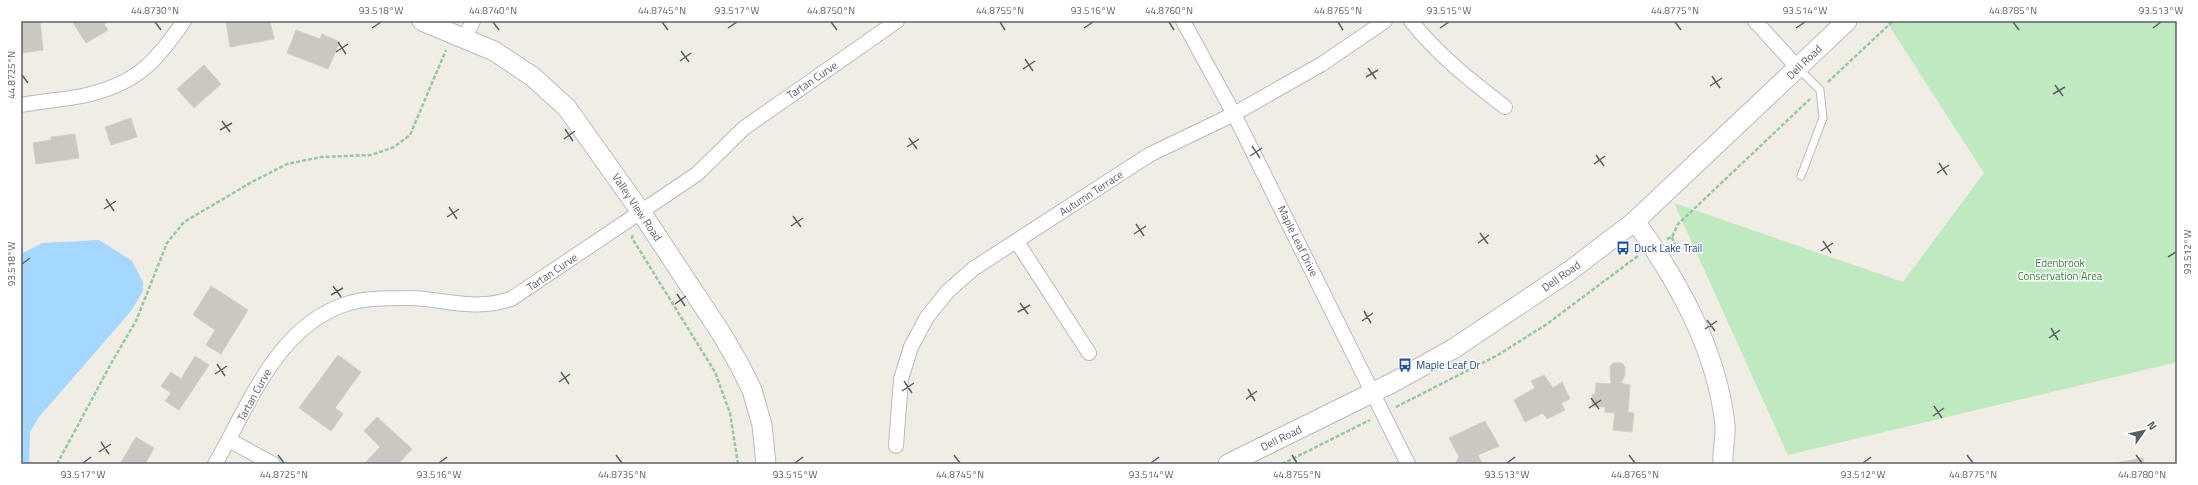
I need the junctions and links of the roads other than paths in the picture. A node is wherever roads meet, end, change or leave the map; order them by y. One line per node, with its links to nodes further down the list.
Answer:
1 (184, 21): 11 (street)
2 (422, 21): 9 (street, Valley View Road)
3 (897, 21): 15 (street, Tartan Curve)
4 (1183, 21): 13 (street, Maple Leaf Drive)
5 (1385, 21): 13 (street, Autumn Terrace)
6 (1411, 21): 12 (street)
7 (1755, 21): 10 (street)
8 (1847, 21): 10 (street, Dell Road)
9 (463, 30): 15 (street, Valley View Road)
10 (1798, 68): 14 (lane); 16 (street, Dell Road)
11 (21, 106)
12 (1505, 107)
13 (1234, 114): 17 (street, Autumn Terrace); 19 (street, Maple Leaf Drive)
14 (1801, 176)
15 (641, 212): 20 (street, Tartan Curve); 24 (street, Valley View Road)
16 (1635, 221): 19 (street, Dell Road); 27 (street)
17 (1017, 242): 18 (street); 21 (street, Autumn Terrace)
18 (1089, 353)
19 (1373, 392): 25 (street, Dell Road); 26 (street, Maple Leaf Drive)
20 (229, 440): 22 (street, Tartan Curve); 23 (street)
21 (896, 446)
22 (215, 464)
23 (273, 464)
24 (766, 464)
25 (1228, 464)
26 (1408, 464)
27 (1723, 464)

